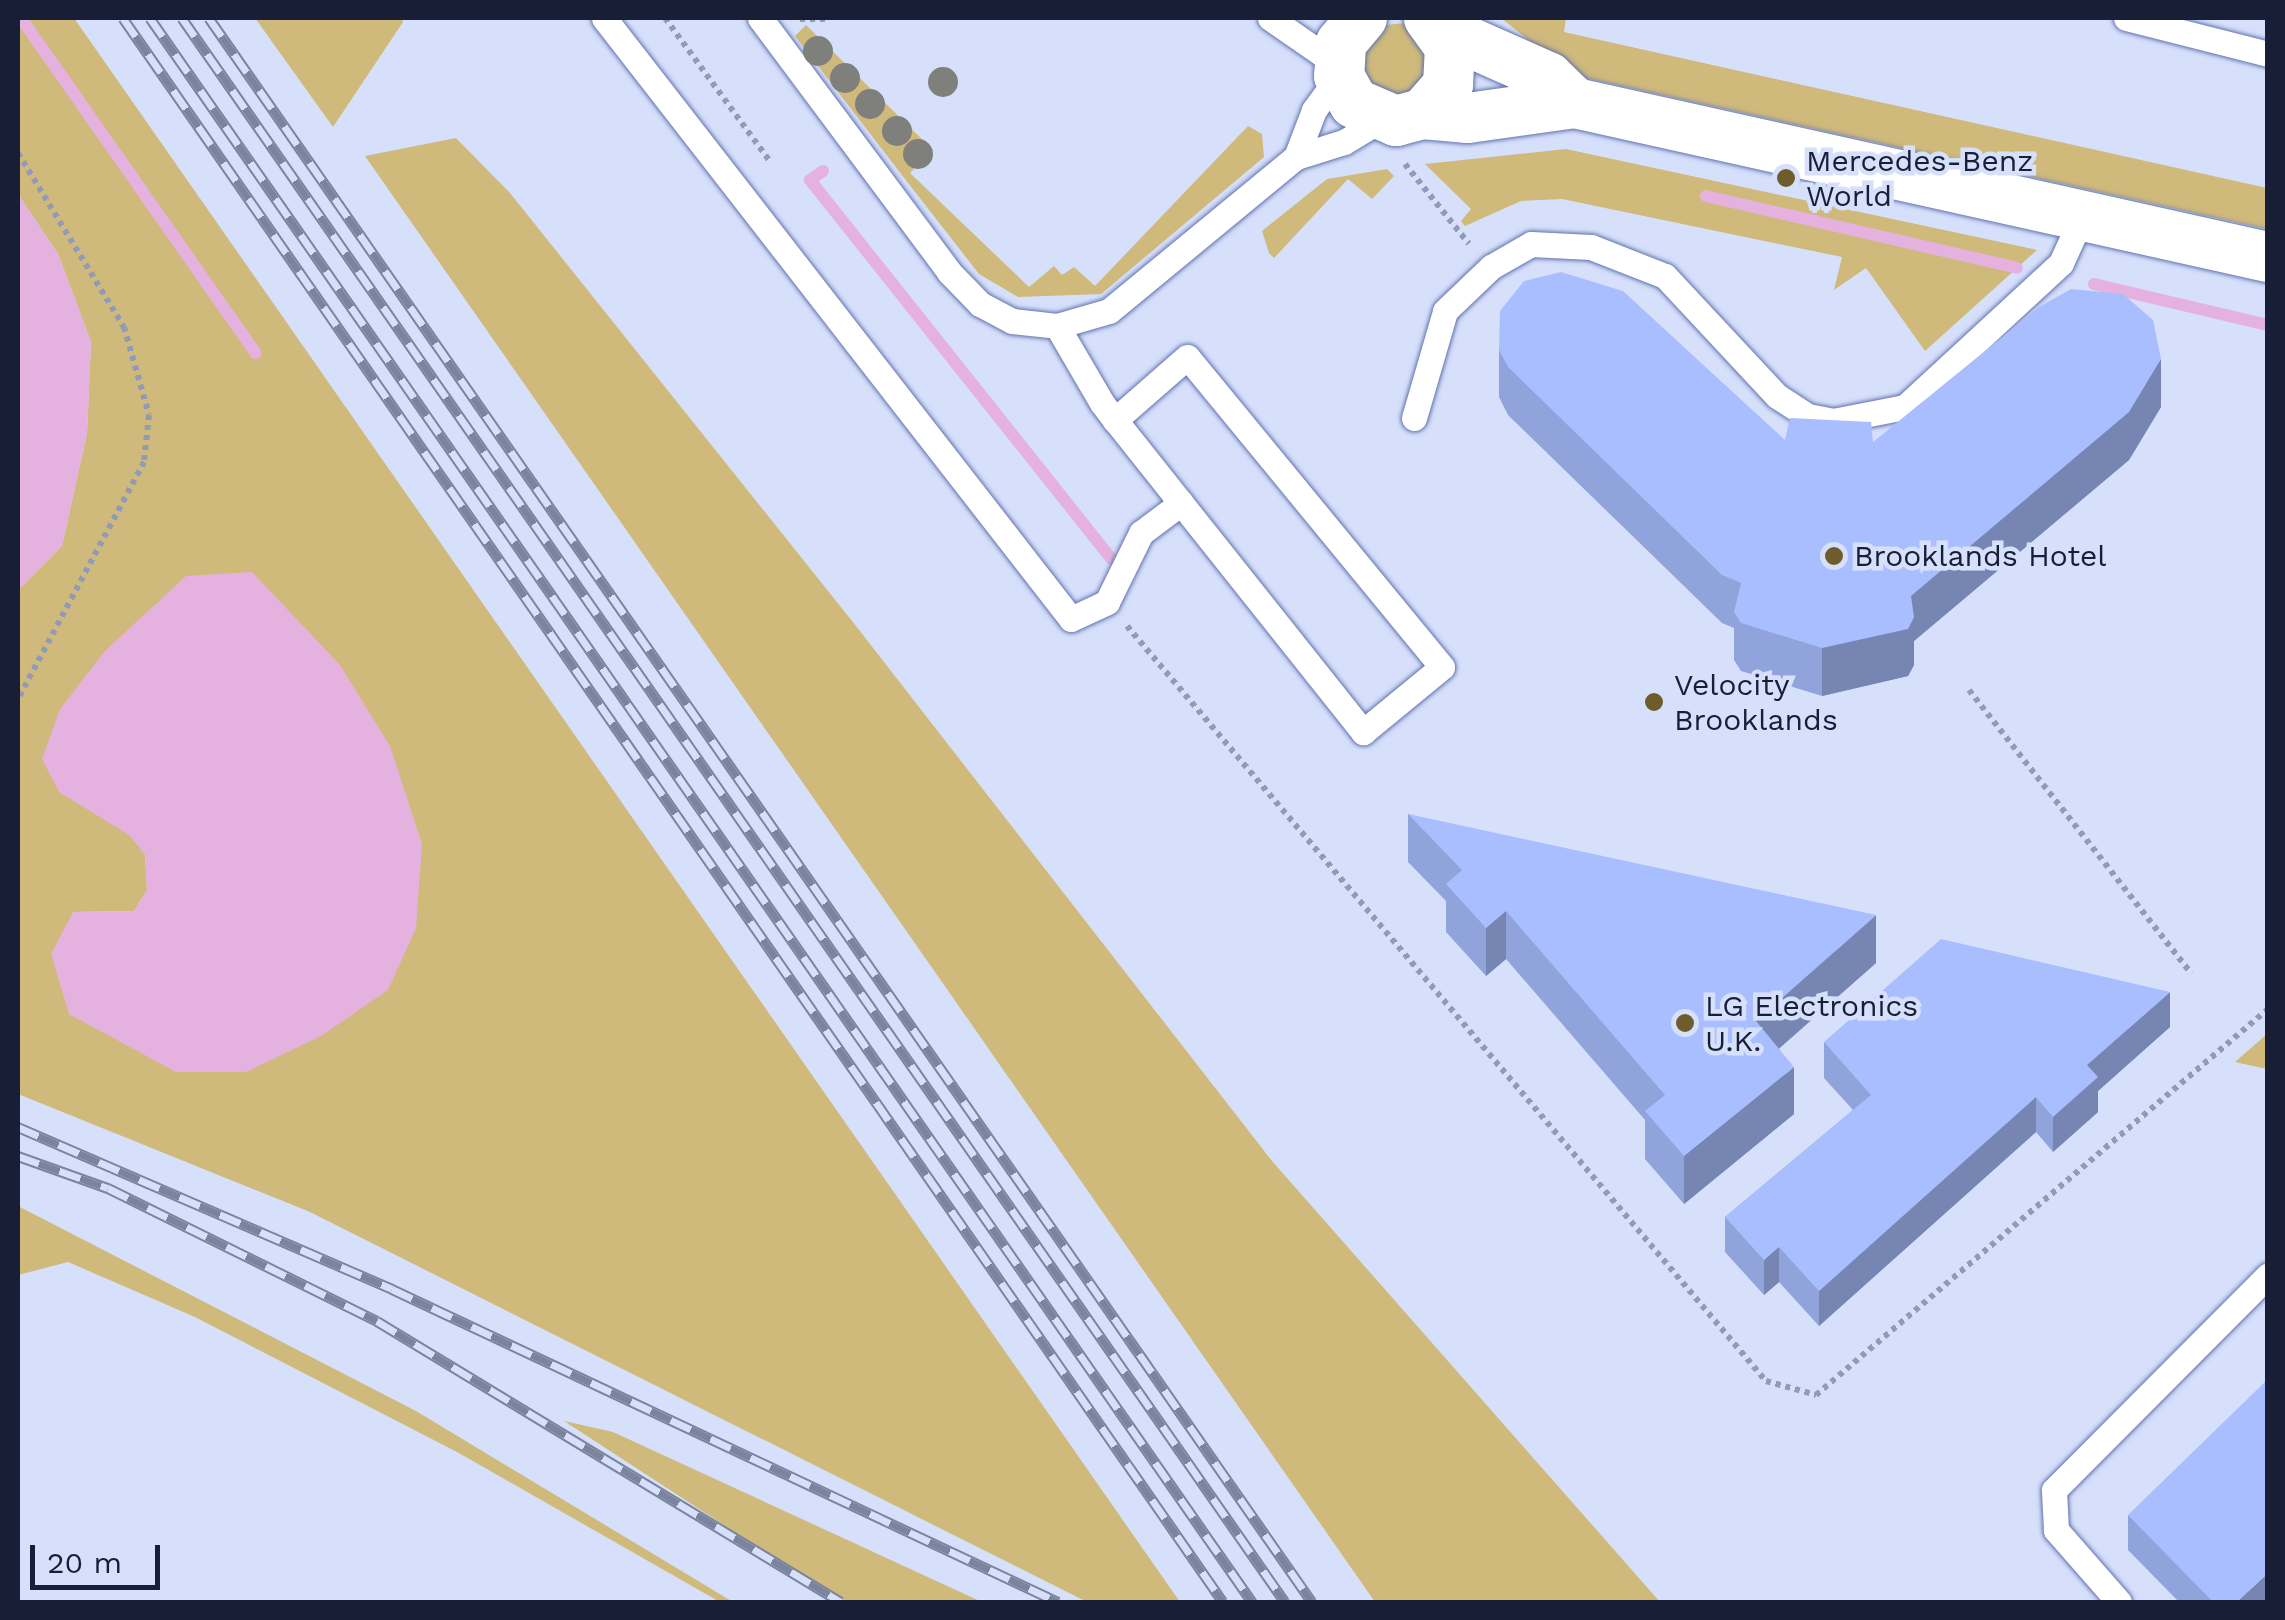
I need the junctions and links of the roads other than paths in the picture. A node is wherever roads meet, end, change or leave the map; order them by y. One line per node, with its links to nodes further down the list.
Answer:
1 (604, 18): 17 (lane)
2 (760, 18): 14 (lane)
3 (1270, 18): 8 (lane)
4 (1362, 18): 8 (street)
5 (2126, 18): 7 (lane)
6 (1436, 24): 9 (street); 10 (street)
7 (2268, 54)
8 (1338, 70): 10 (street); 11 (lane)
9 (1575, 103): 10 (street); 12 (street)
10 (1402, 116): 11 (lane)
11 (1296, 158): 14 (lane)
12 (2082, 217): 13 (street); 15 (lane)
13 (2268, 257)
14 (1057, 326): 16 (lane)
15 (1414, 418)
16 (1115, 420): 17 (lane); 17 (lane)
17 (1181, 503)
18 (2268, 1276): 19 (lane)
19 (2119, 1602)

